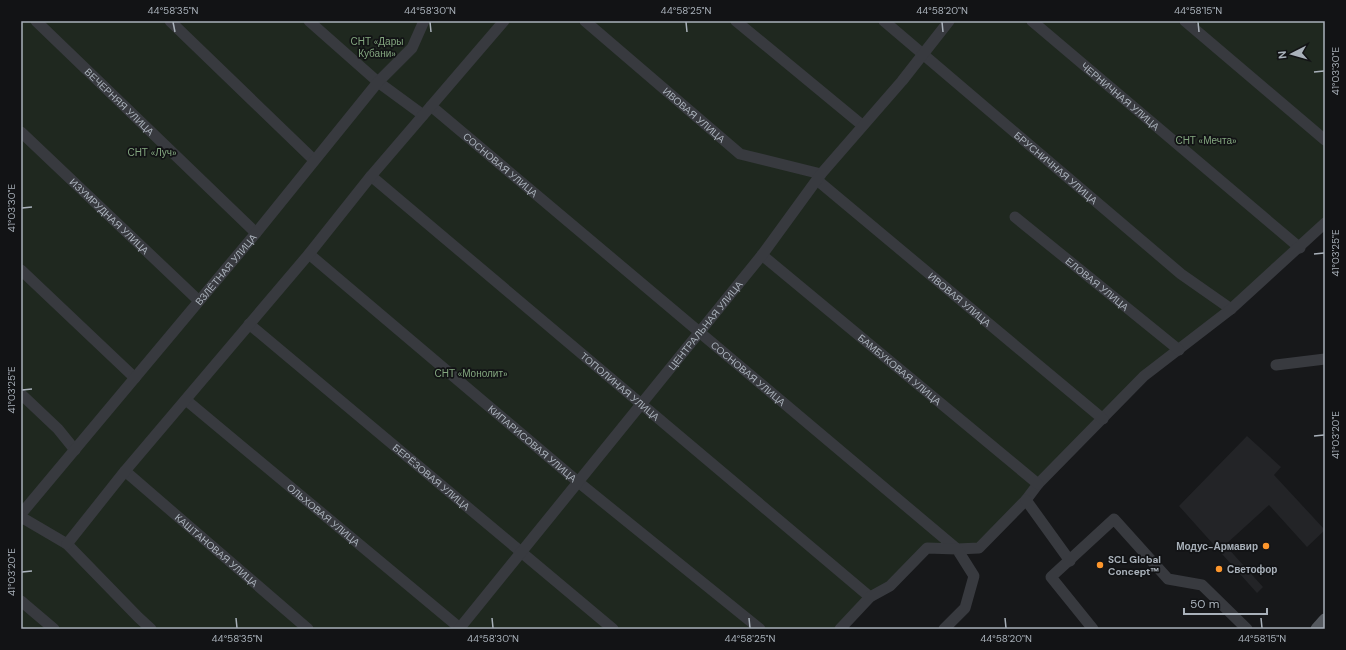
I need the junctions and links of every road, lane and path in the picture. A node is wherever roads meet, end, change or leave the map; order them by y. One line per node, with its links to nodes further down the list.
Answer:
1 (36, 21): 24 (street, ВЕЧЕРНЯЯ УЛИЦА)
2 (170, 21): 19 (street)
3 (309, 21): 13 (street)
4 (424, 21): 13 (street, ВЗЛЁТНАЯ УЛИЦА)
5 (504, 21): 14 (street)
6 (585, 21): 21 (street, ИВОВАЯ УЛИЦА)
7 (736, 21): 16 (street)
8 (884, 21): 12 (street, БРУСНИЧНАЯ УЛИЦА)
9 (949, 21): 12 (street, ЦЕНТРАЛЬНАЯ УЛИЦА)
10 (1032, 21): 25 (street, ЧЕРНИЧНАЯ УЛИЦА)
11 (1185, 21): 18 (street)
12 (923, 54): 16 (street, ЦЕНТРАЛЬНАЯ УЛИЦА); 30 (street, БРУСНИЧНАЯ УЛИЦА)
13 (378, 82): 15 (street); 19 (street, ВЗЛЁТНАЯ УЛИЦА)
14 (431, 106): 15 (street); 32 (street, СОСНОВАЯ УЛИЦА)
15 (423, 114): 20 (street)
16 (862, 125): 21 (street, ЦЕНТРАЛЬНАЯ УЛИЦА)
17 (21, 132): 29 (street, ИЗУМРУДНАЯ УЛИЦА)
18 (1325, 140)
19 (314, 160): 24 (street, ВЗЛЁТНАЯ УЛИЦА)
20 (371, 176): 26 (street); 39 (street, ТОПОЛИНАЯ УЛИЦА)
21 (819, 177): 27 (street, ЦЕНТРАЛЬНАЯ УЛИЦА); 40 (street, ИВОВАЯ УЛИЦА)
22 (1015, 218): 33 (street, ЕЛОВАЯ УЛИЦА)
23 (1325, 223): 25 (street)
24 (256, 233): 29 (street, ВЗЛЁТНАЯ УЛИЦА)
25 (1300, 248): 30 (street)
26 (309, 254): 31 (street); 43 (street, КИПАРИСОВАЯ УЛИЦА)
27 (762, 255): 32 (street, ЦЕНТРАЛЬНАЯ УЛИЦА); 44 (street, БАМБУКОВАЯ УЛИЦА)
28 (21, 270): 36 (street)
29 (198, 300): 36 (street, ВЗЛЁТНАЯ УЛИЦА)
30 (1231, 309): 33 (street)
31 (249, 324): 38 (street); 49 (street, БЕРЁЗОВАЯ УЛИЦА)
32 (700, 332): 39 (street, ЦЕНТРАЛЬНАЯ УЛИЦА); 48 (street, СОСНОВАЯ УЛИЦА)
33 (1179, 350): 40 (street)
34 (1325, 359): 35 (street)
35 (1276, 366)
36 (135, 378): 41 (street, ВЗЛЁТНАЯ УЛИЦА)
37 (21, 394): 41 (street)
38 (186, 400): 42 (street); 57 (street, ОЛЬХОВАЯ УЛИЦА)
39 (640, 405): 43 (street, ЦЕНТРАЛЬНАЯ УЛИЦА); 51 (street, ТОПОЛИНАЯ УЛИЦА)
40 (1103, 419): 44 (street)
41 (75, 450): 46 (street, ВЗЛЁТНАЯ УЛИЦА)
42 (125, 471): 47 (street); 56 (street, КАШТАНОВАЯ УЛИЦА)
43 (577, 481): 49 (street, ЦЕНТРАЛЬНАЯ УЛИЦА); 59 (street, КИПАРИСОВАЯ УЛИЦА)
44 (1038, 484): 45 (street)
45 (1026, 500): 48 (street); 50 (street)
46 (21, 515): 47 (street)
47 (67, 544): 55 (street)
48 (957, 549): 51 (street); 61 (street, СОСНОВАЯ УЛИЦА)
49 (521, 551): 57 (street, ЦЕНТРАЛЬНАЯ УЛИЦА); 58 (street, БЕРЁЗОВАЯ УЛИЦА)
50 (1070, 561): 62 (street); 63 (street)
51 (870, 597): 60 (street)
52 (21, 601): 54 (street)
53 (1325, 620): 64 (main road)
54 (54, 629)
55 (151, 629)
56 (308, 629)
57 (460, 629)
58 (613, 629)
59 (760, 629)
60 (840, 629)
61 (944, 629)
62 (1093, 629)
63 (1247, 629)
64 (1316, 629)

